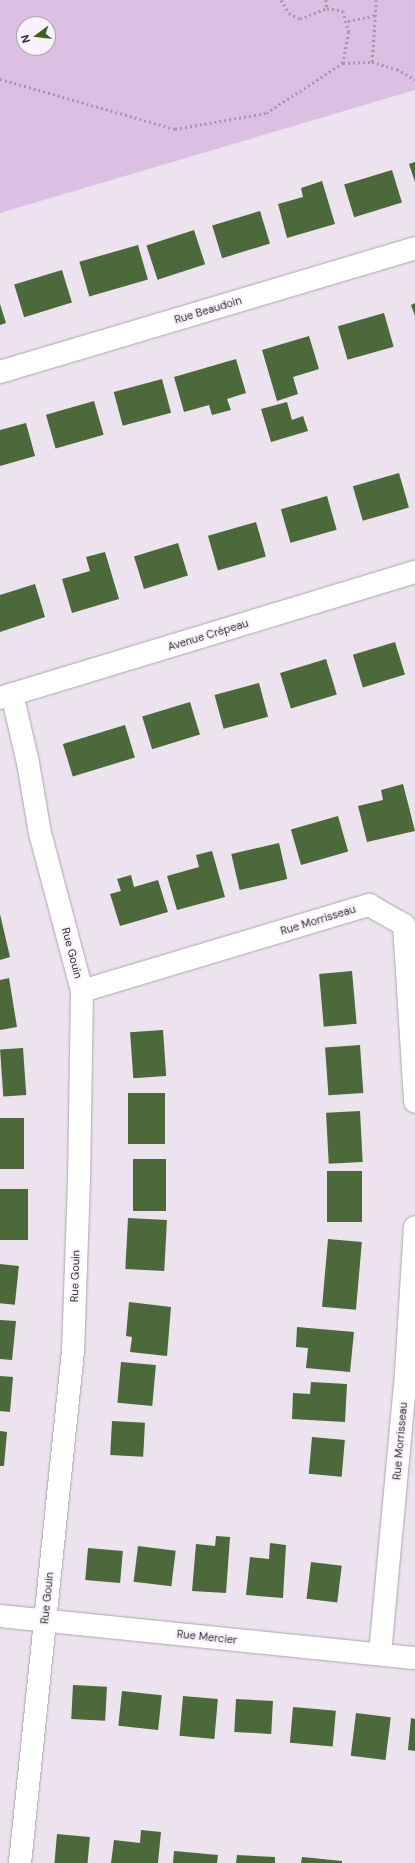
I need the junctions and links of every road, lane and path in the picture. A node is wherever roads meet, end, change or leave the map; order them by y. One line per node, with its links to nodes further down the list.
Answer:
1 (281, 0): 4 (path)
2 (326, 0): 4 (path)
3 (376, 0): 5 (path)
4 (327, 8): 6 (path)
5 (376, 14): 6 (path); 7 (path)
6 (348, 21): 8 (path)
7 (372, 62): 8 (path); 10 (path)
8 (343, 63): 9 (path)
9 (0, 79)
10 (415, 80)
11 (415, 248): 12 (street, Rue Beaudoin)
12 (0, 372)
13 (415, 572): 14 (street, Avenue Crépeau)
14 (6, 696): 15 (street, Rue Gouin)
15 (82, 991): 16 (street, Rue Morrisseau); 19 (street, Rue Gouin)
16 (415, 1102)
17 (415, 1228): 20 (street, Rue Morrisseau)
18 (0, 1616): 19 (street, Rue Mercier)
19 (45, 1620): 20 (street, Rue Mercier); 22 (street, Rue Gouin)
20 (380, 1654): 21 (street, Rue Mercier)
21 (415, 1658)
22 (20, 1863)

